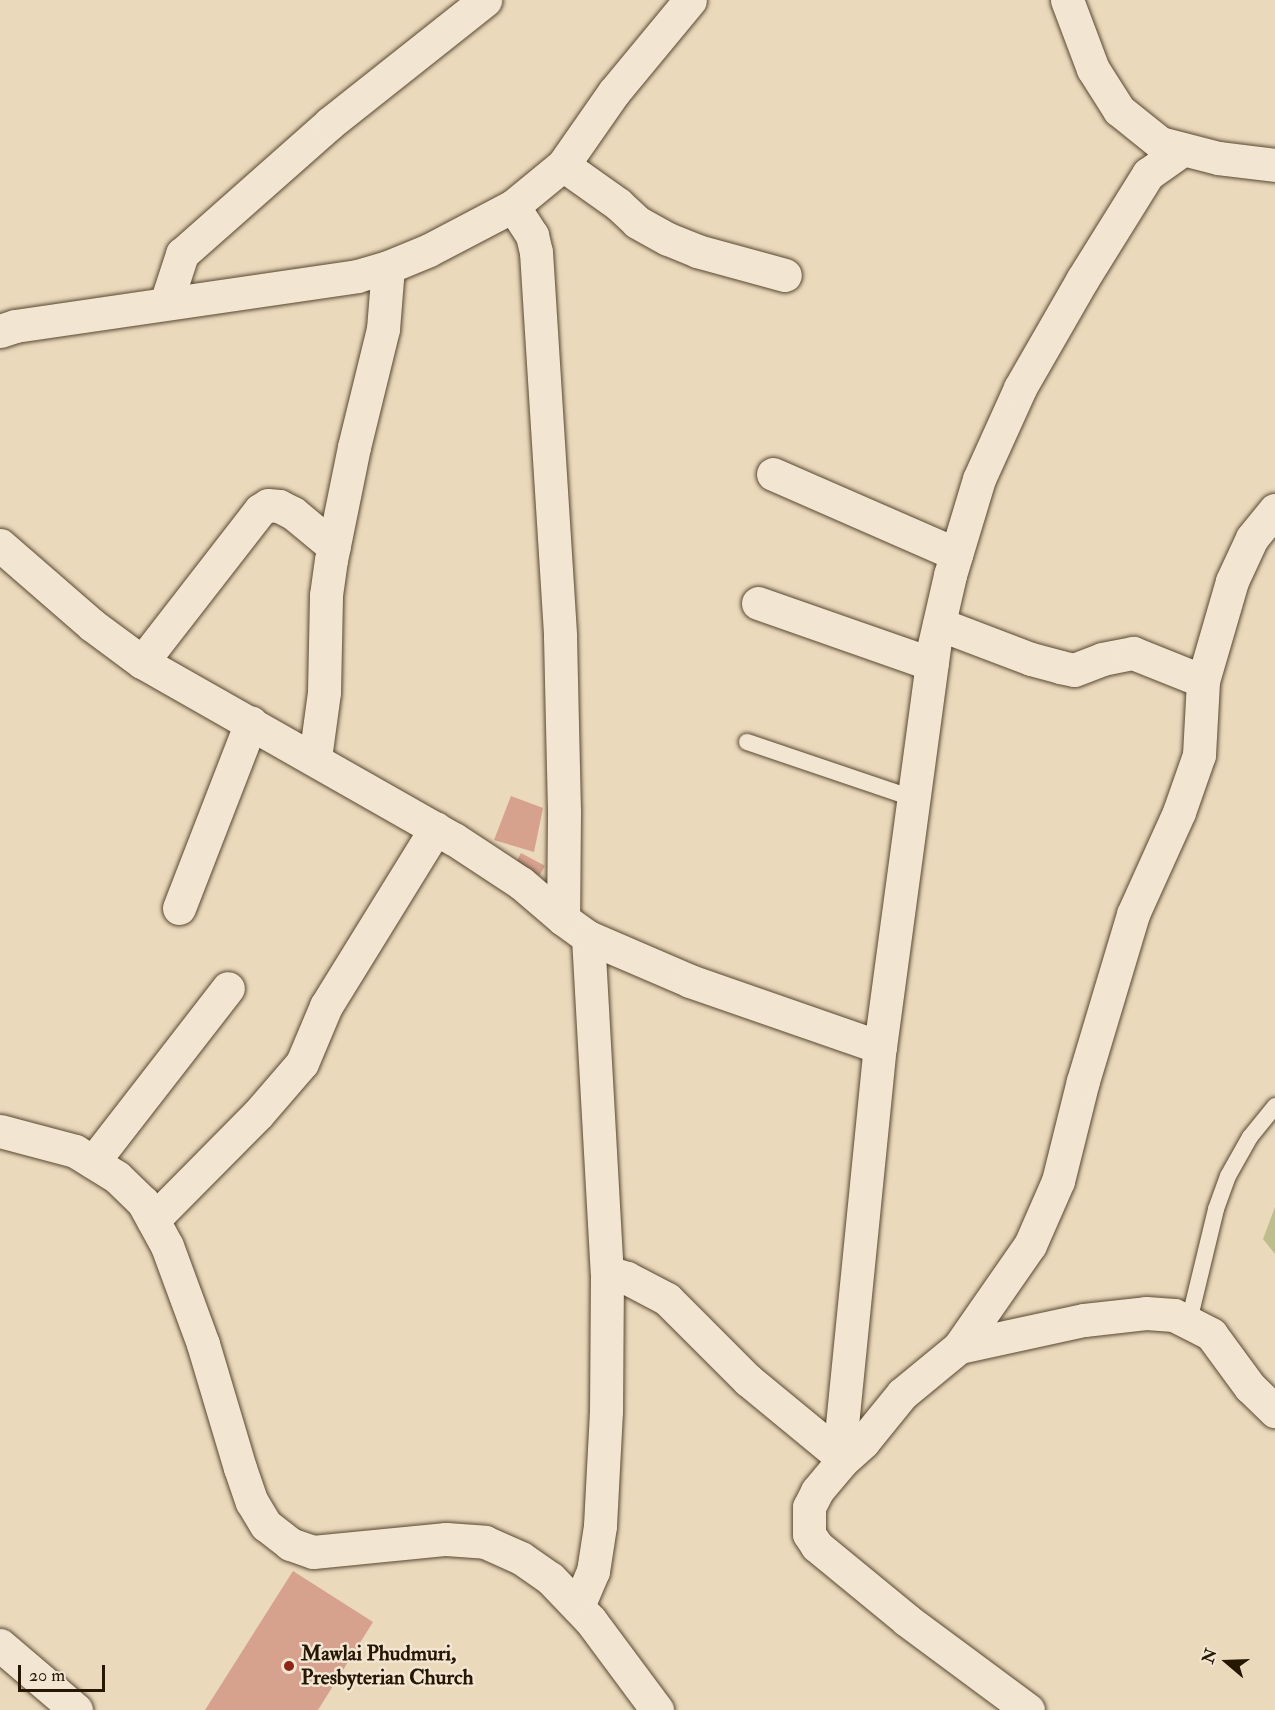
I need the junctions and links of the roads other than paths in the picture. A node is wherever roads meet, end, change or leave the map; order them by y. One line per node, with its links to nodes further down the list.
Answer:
1 (485, 0): 10 (street)
2 (690, 0): 5 (street)
3 (1067, 0): 4 (street)
4 (1182, 150): 6 (street); 16 (street)
5 (563, 165): 7 (street); 9 (street)
6 (1275, 165)
7 (513, 206): 8 (street); 28 (street)
8 (388, 267): 10 (street); 15 (street)
9 (785, 275)
10 (166, 303): 11 (street)
11 (0, 331)
12 (773, 474): 16 (street)
13 (1275, 510): 21 (street)
14 (0, 545): 19 (street)
15 (334, 547): 19 (street); 24 (street)
16 (957, 554): 18 (street)
17 (758, 603): 20 (street)
18 (939, 624): 20 (street); 21 (street)
19 (142, 662): 22 (street)
20 (932, 664): 25 (street)
21 (1203, 681): 37 (street)
22 (251, 722): 24 (street); 27 (street)
23 (747, 742): 25 (lane)
24 (315, 758): 26 (street)
25 (915, 800): 30 (street)
26 (436, 828): 28 (street); 34 (street)
27 (179, 908)
28 (576, 928): 30 (street); 35 (street)
29 (228, 988): 33 (street)
30 (880, 1047): 39 (street)
31 (1275, 1106): 36 (lane)
32 (0, 1131): 33 (street)
33 (93, 1162): 34 (street)
34 (153, 1220): 40 (street)
35 (607, 1272): 39 (street); 40 (street)
36 (1189, 1321): 37 (street); 38 (street)
37 (959, 1347): 39 (street)
38 (1275, 1411)
39 (840, 1459): 44 (street)
40 (578, 1607): 43 (street)
41 (0, 1645): 42 (street)
42 (76, 1710)
43 (657, 1710)
44 (1028, 1710)

